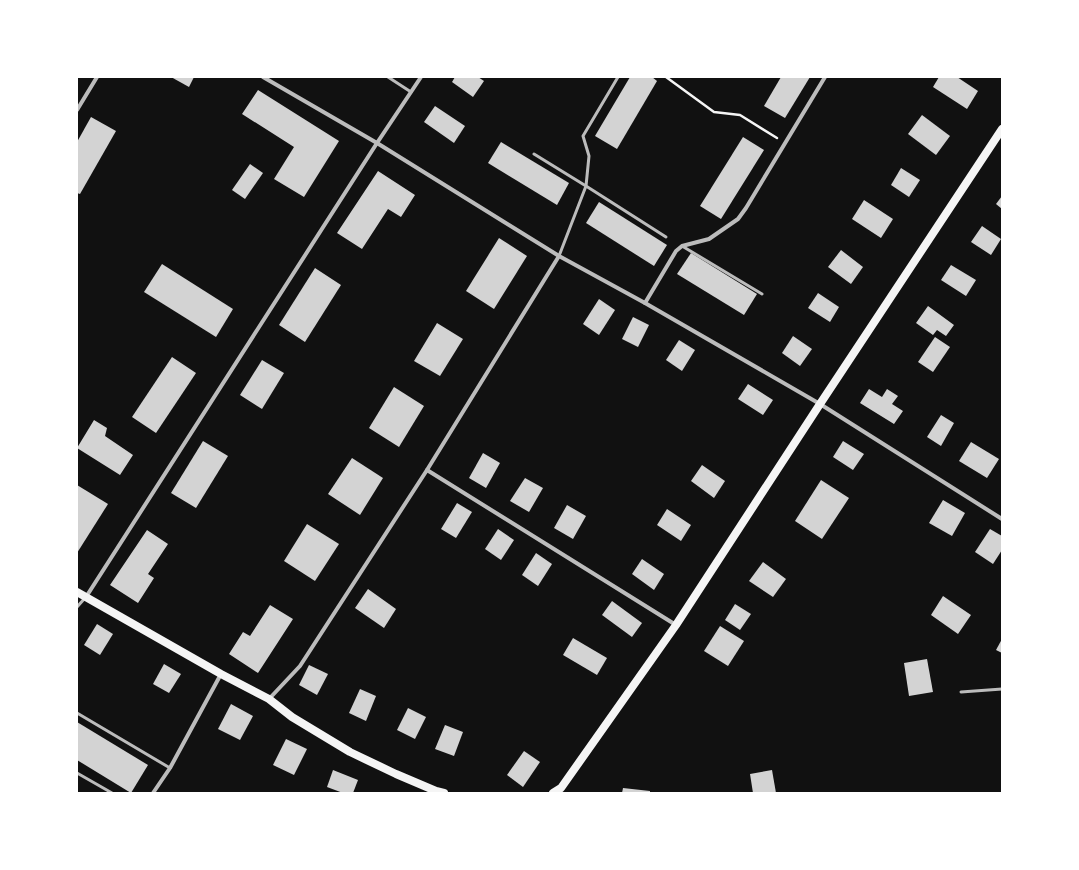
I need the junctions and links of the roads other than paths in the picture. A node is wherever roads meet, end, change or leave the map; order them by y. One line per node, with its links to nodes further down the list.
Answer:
1 (97, 77): 8 (street)
2 (263, 77): 10 (street)
3 (388, 77): 7 (lane)
4 (421, 77): 7 (street)
5 (618, 77): 12 (lane)
6 (826, 77): 14 (street)
7 (411, 92): 10 (street)
8 (77, 110)
9 (1002, 128): 18 (main road)
10 (377, 143): 15 (street); 22 (street)
11 (534, 154): 12 (lane)
12 (586, 186): 13 (lane); 15 (lane)
13 (666, 237)
14 (682, 246): 16 (lane); 17 (street)
15 (559, 256): 17 (street); 19 (street)
16 (762, 294)
17 (645, 303): 18 (street)
18 (820, 404): 20 (street); 24 (main road)
19 (427, 470): 24 (street); 28 (street)
20 (1002, 519)
21 (77, 592): 22 (main road)
22 (86, 597): 23 (lane); 25 (main road)
23 (77, 607)
24 (676, 624): 35 (main road)
25 (221, 674): 28 (main road); 30 (street)
26 (1002, 689): 27 (lane)
27 (961, 692)
28 (269, 699): 34 (main road)
29 (77, 713): 30 (lane)
30 (170, 768): 33 (street)
31 (77, 773): 32 (lane)
32 (112, 793)
33 (153, 793)
34 (444, 793)
35 (553, 793)

